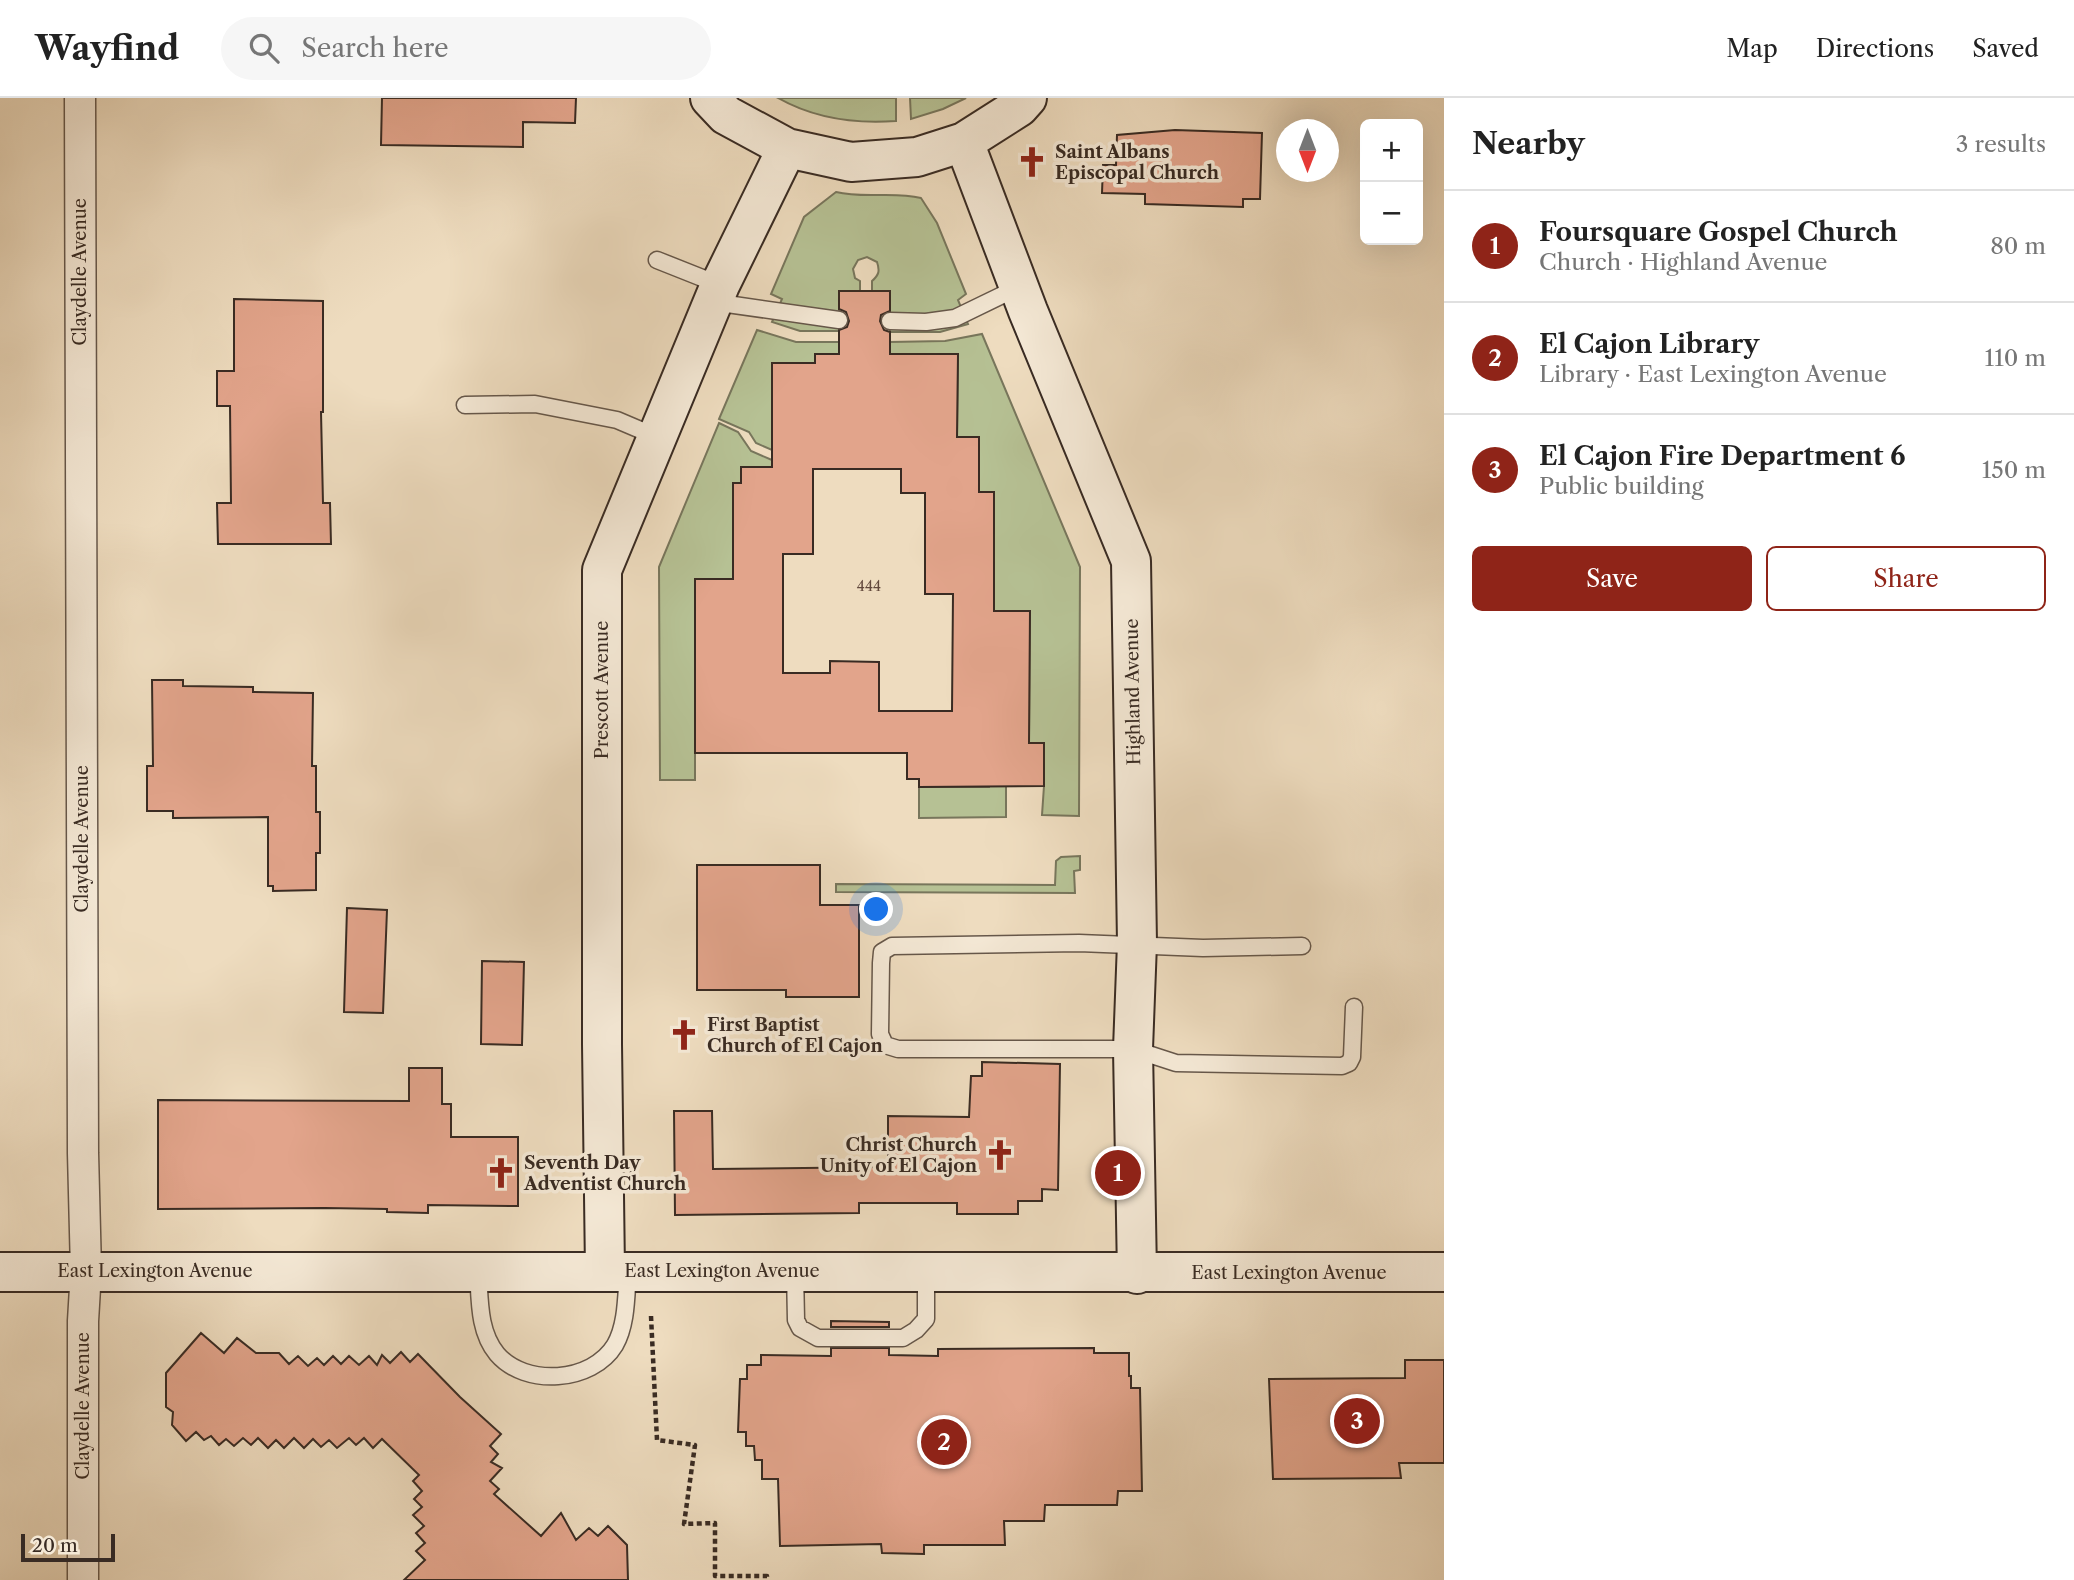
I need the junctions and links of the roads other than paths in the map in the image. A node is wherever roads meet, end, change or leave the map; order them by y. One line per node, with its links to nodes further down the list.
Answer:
1 (80, 98): 17 (street, Claydelle Avenue)
2 (710, 98): 5 (street)
3 (1027, 98): 4 (street)
4 (964, 142): 5 (street); 7 (street, Highland Avenue)
5 (787, 148): 8 (street, Prescott Avenue)
6 (657, 260): 8 (lane)
7 (1019, 286): 10 (lane); 13 (street, Highland Avenue)
8 (716, 294): 9 (lane); 12 (street, Prescott Avenue)
9 (839, 320)
10 (890, 321)
11 (465, 405): 12 (lane)
12 (657, 436): 19 (street, Prescott Avenue)
13 (1137, 943): 14 (lane); 16 (street, Highland Avenue); 16 (lane)
14 (1302, 947)
15 (1354, 1007): 16 (lane)
16 (1133, 1049): 24 (street, Highland Avenue)
17 (86, 1271): 18 (street, East Lexington Avenue); 22 (street, East Lexington Avenue); 25 (street, Claydelle Avenue)
18 (478, 1271): 19 (street, East Lexington Avenue); 19 (lane)
19 (616, 1271): 20 (street, East Lexington Avenue)
20 (795, 1271): 21 (street, East Lexington Avenue); 21 (lane)
21 (926, 1271): 24 (street, East Lexington Avenue)
22 (0, 1272)
23 (1444, 1272): 24 (street, East Lexington Avenue)
24 (1137, 1274)
25 (83, 1580)

